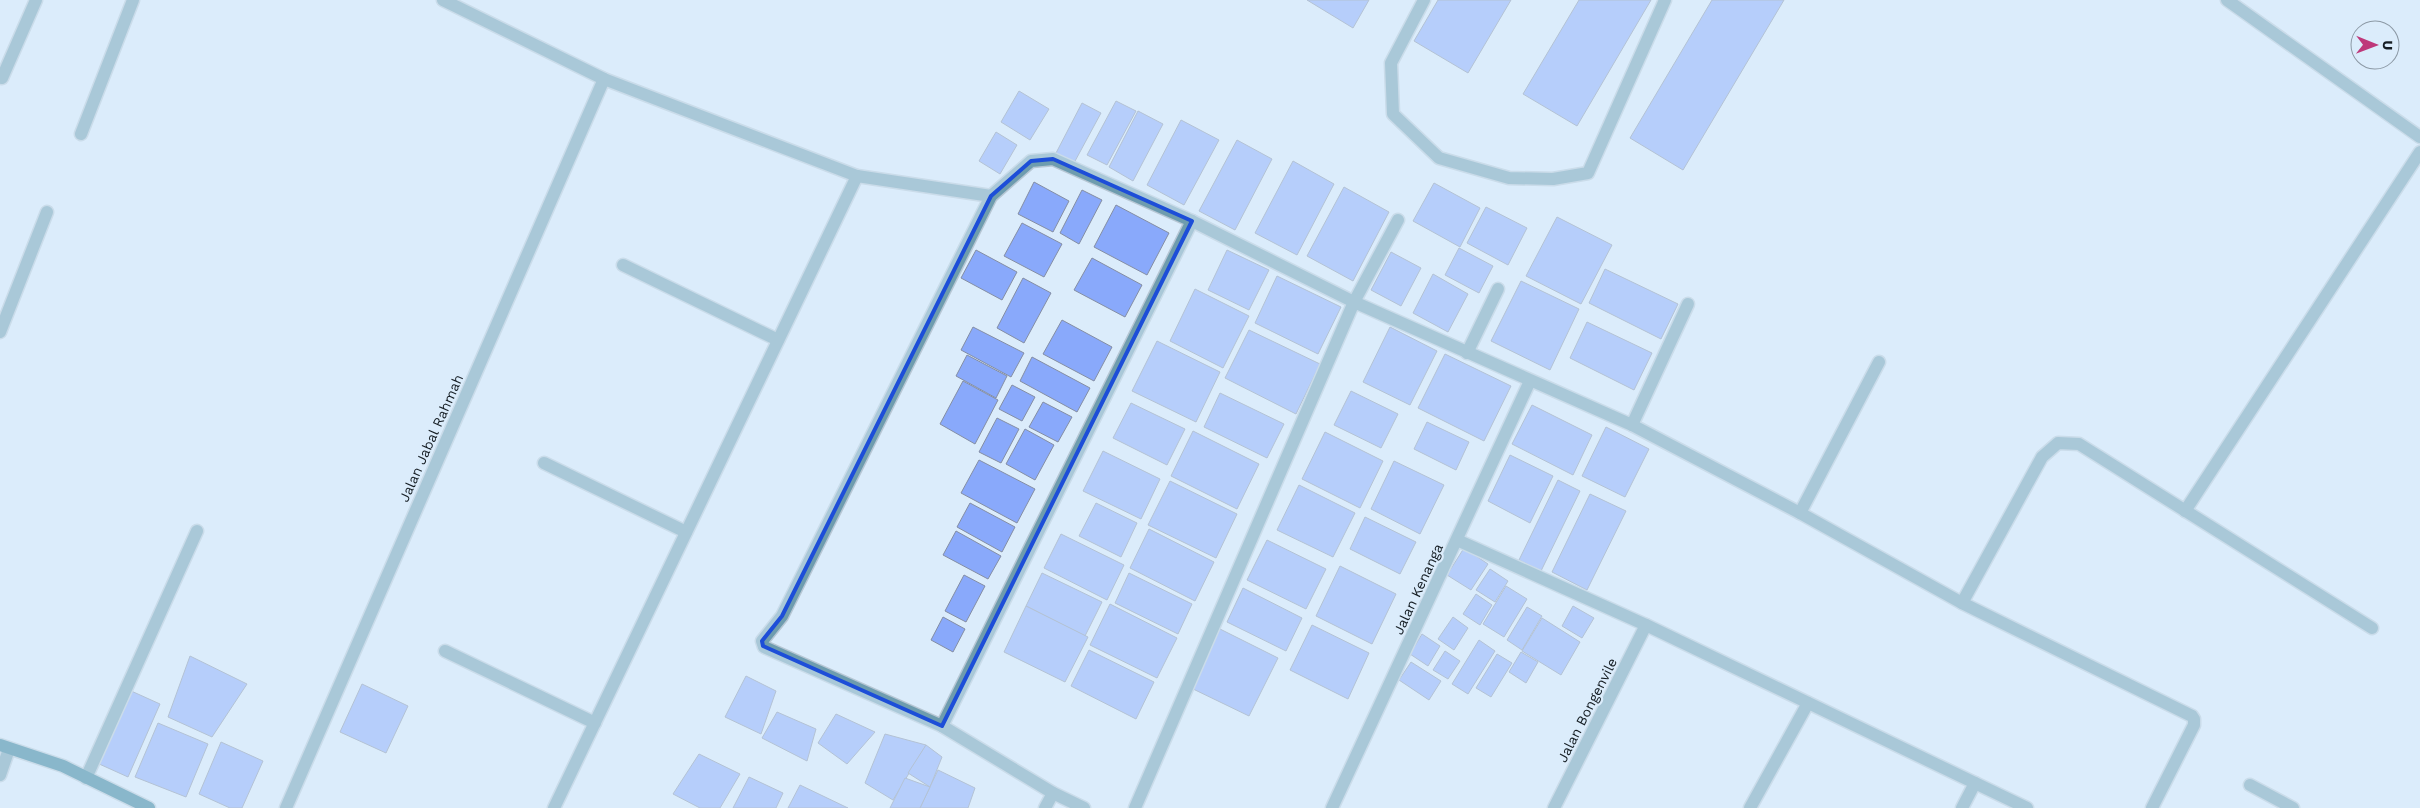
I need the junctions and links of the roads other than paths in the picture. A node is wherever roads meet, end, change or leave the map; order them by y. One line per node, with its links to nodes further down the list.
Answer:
1 (36, 0): 7 (street)
2 (133, 0): 9 (street)
3 (443, 0): 8 (street)
4 (1424, 0): 5 (street)
5 (1664, 0)
6 (2228, 0): 10 (street)
7 (0, 77)
8 (604, 79): 12 (street); 47 (street, Jalan Jabal Rahmah)
9 (81, 134)
10 (2420, 137)
11 (2420, 152): 28 (street)
12 (857, 176): 13 (street); 22 (street)
13 (991, 196): 16 (street); 39 (street)
14 (47, 212): 21 (street)
15 (1398, 220): 19 (street)
16 (1192, 221): 19 (street); 39 (street)
17 (624, 265): 22 (street)
18 (1498, 289): 23 (street)
19 (1354, 302): 23 (street); 51 (street)
20 (1688, 304): 26 (street)
21 (0, 332)
22 (778, 340): 31 (street)
23 (1467, 353): 25 (street)
24 (1879, 362): 29 (street)
25 (1530, 382): 26 (street); 32 (street, Jalan Kenanga)
26 (1632, 425): 29 (street)
27 (544, 463): 31 (street)
28 (2185, 511): 33 (street); 35 (street)
29 (1800, 513): 33 (street)
30 (197, 531): 42 (street)
31 (686, 532): 38 (street)
32 (1457, 540): 34 (street); 52 (street, Jalan Kenanga)
33 (1962, 603): 57 (street)
34 (1646, 625): 37 (street); 53 (street, Jalan Bongenvile)
35 (2372, 628)
36 (445, 651): 38 (street)
37 (1808, 703): 43 (street); 54 (street)
38 (594, 723): 48 (street)
39 (942, 726): 45 (street)
40 (4, 747): 41 (street); 42 (main road)
41 (0, 775)
42 (86, 778): 46 (main road)
43 (1975, 783): 55 (street); 56 (street)
44 (2250, 785): 58 (street)
45 (1053, 793): 49 (street); 50 (street)
46 (149, 808)
47 (286, 808)
48 (554, 808)
49 (1045, 808)
50 (1084, 808)
51 (1136, 808)
52 (1332, 808)
53 (1554, 808)
54 (1750, 808)
55 (1962, 808)
56 (2027, 808)
57 (2152, 808)
58 (2293, 808)

